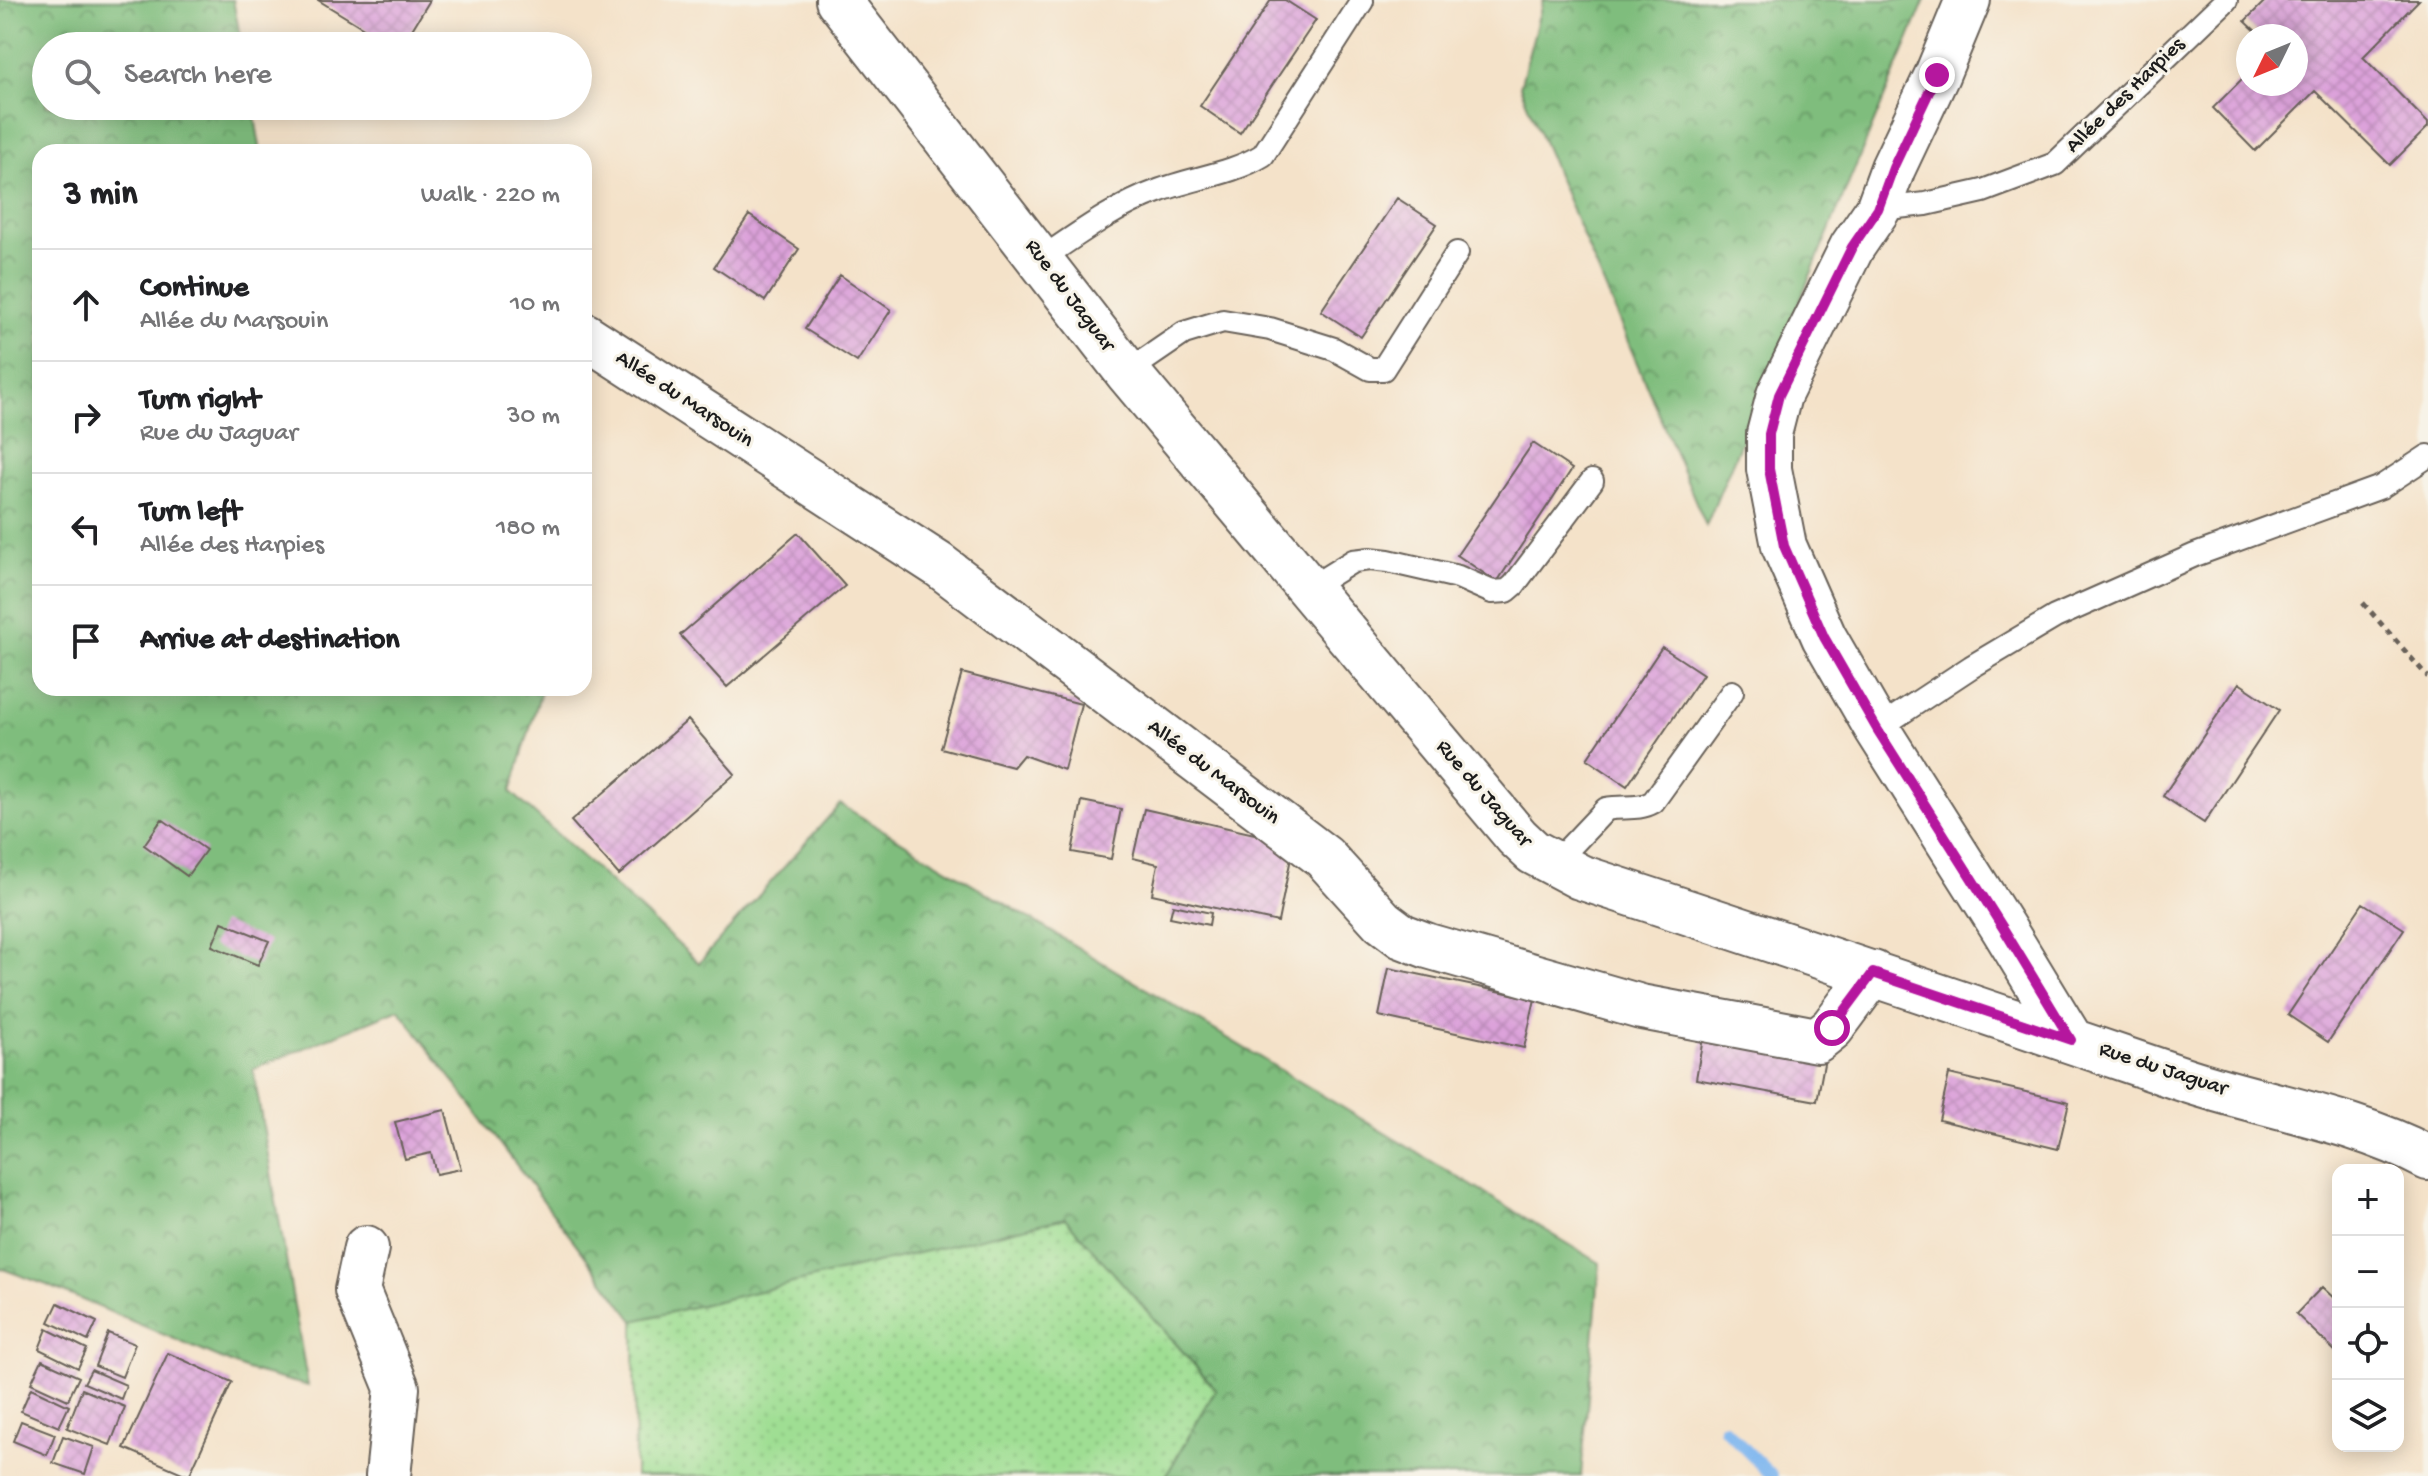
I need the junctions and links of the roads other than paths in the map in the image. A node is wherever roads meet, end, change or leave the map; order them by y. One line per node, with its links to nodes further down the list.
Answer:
1 (838, 0): 7 (street, Rue du Jaguar)
2 (1968, 0): 5 (street)
3 (2226, 0): 5 (lane, Allée des Harpies)
4 (1362, 1): 7 (lane)
5 (1878, 209): 14 (street)
6 (1457, 253): 9 (lane)
7 (1041, 259): 9 (street, Rue du Jaguar)
8 (592, 340): 16 (street, Allée du Marsouin)
9 (1127, 372): 12 (street, Rue du Jaguar)
10 (2428, 456): 14 (lane)
11 (1592, 481): 12 (lane)
12 (1308, 589): 15 (street, Rue du Jaguar)
13 (1732, 692): 15 (lane)
14 (1877, 729): 17 (street)
15 (1554, 864): 16 (street, Rue du Jaguar)
16 (1873, 973): 17 (street, Rue du Jaguar)
17 (2071, 1040): 18 (street, Rue du Jaguar)
18 (2428, 1158)
19 (366, 1248): 20 (street)
20 (388, 1476)

